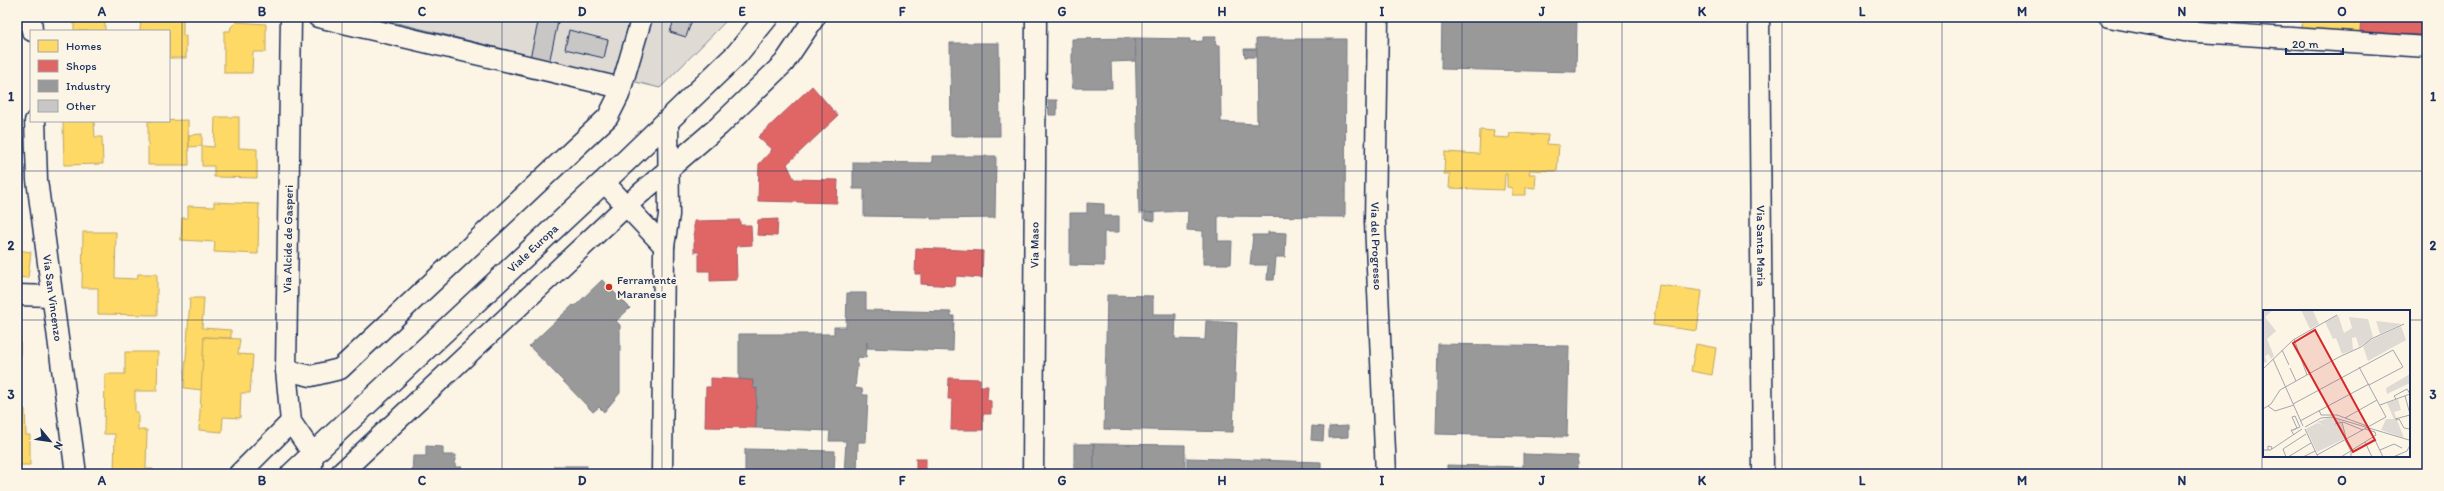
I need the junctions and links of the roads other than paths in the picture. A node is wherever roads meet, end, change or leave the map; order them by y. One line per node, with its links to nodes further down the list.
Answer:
1 (31, 17): 11 (street)
2 (291, 17): 22 (street, Via Alcide de Gasperi)
3 (318, 17): 13 (street)
4 (642, 17): 13 (street)
5 (767, 17): 14 (main road, Viale Europa)
6 (815, 17): 16 (street)
7 (1036, 17): 30 (street, Via Maso)
8 (1378, 17): 31 (street, Via del Progresso)
9 (1758, 17): 32 (street, Via Santa Maria)
10 (2110, 17): 12 (street)
11 (32, 30)
12 (2427, 47)
13 (621, 88): 22 (street)
14 (668, 120): 16 (street); 17 (main road, Viale Europa)
15 (35, 122): 21 (street, Via San Vincenzo)
16 (669, 169): 18 (street); 19 (street)
17 (604, 182): 18 (street); 24 (main road, Viale Europa)
18 (627, 205): 19 (street); 28 (street)
19 (664, 246): 29 (street)
20 (17, 295): 21 (street)
21 (52, 296): 25 (street, Via San Vincenzo)
22 (286, 370): 23 (street, Via Alcide de Gasperi)
23 (291, 422): 24 (street, Via Alcide de Gasperi); 26 (street)
24 (312, 464): 27 (main road, Viale Europa)
25 (76, 474)
26 (239, 474)
27 (292, 474)
28 (340, 474)
29 (662, 474)
30 (1033, 474)
31 (1386, 474)
32 (1763, 474)

